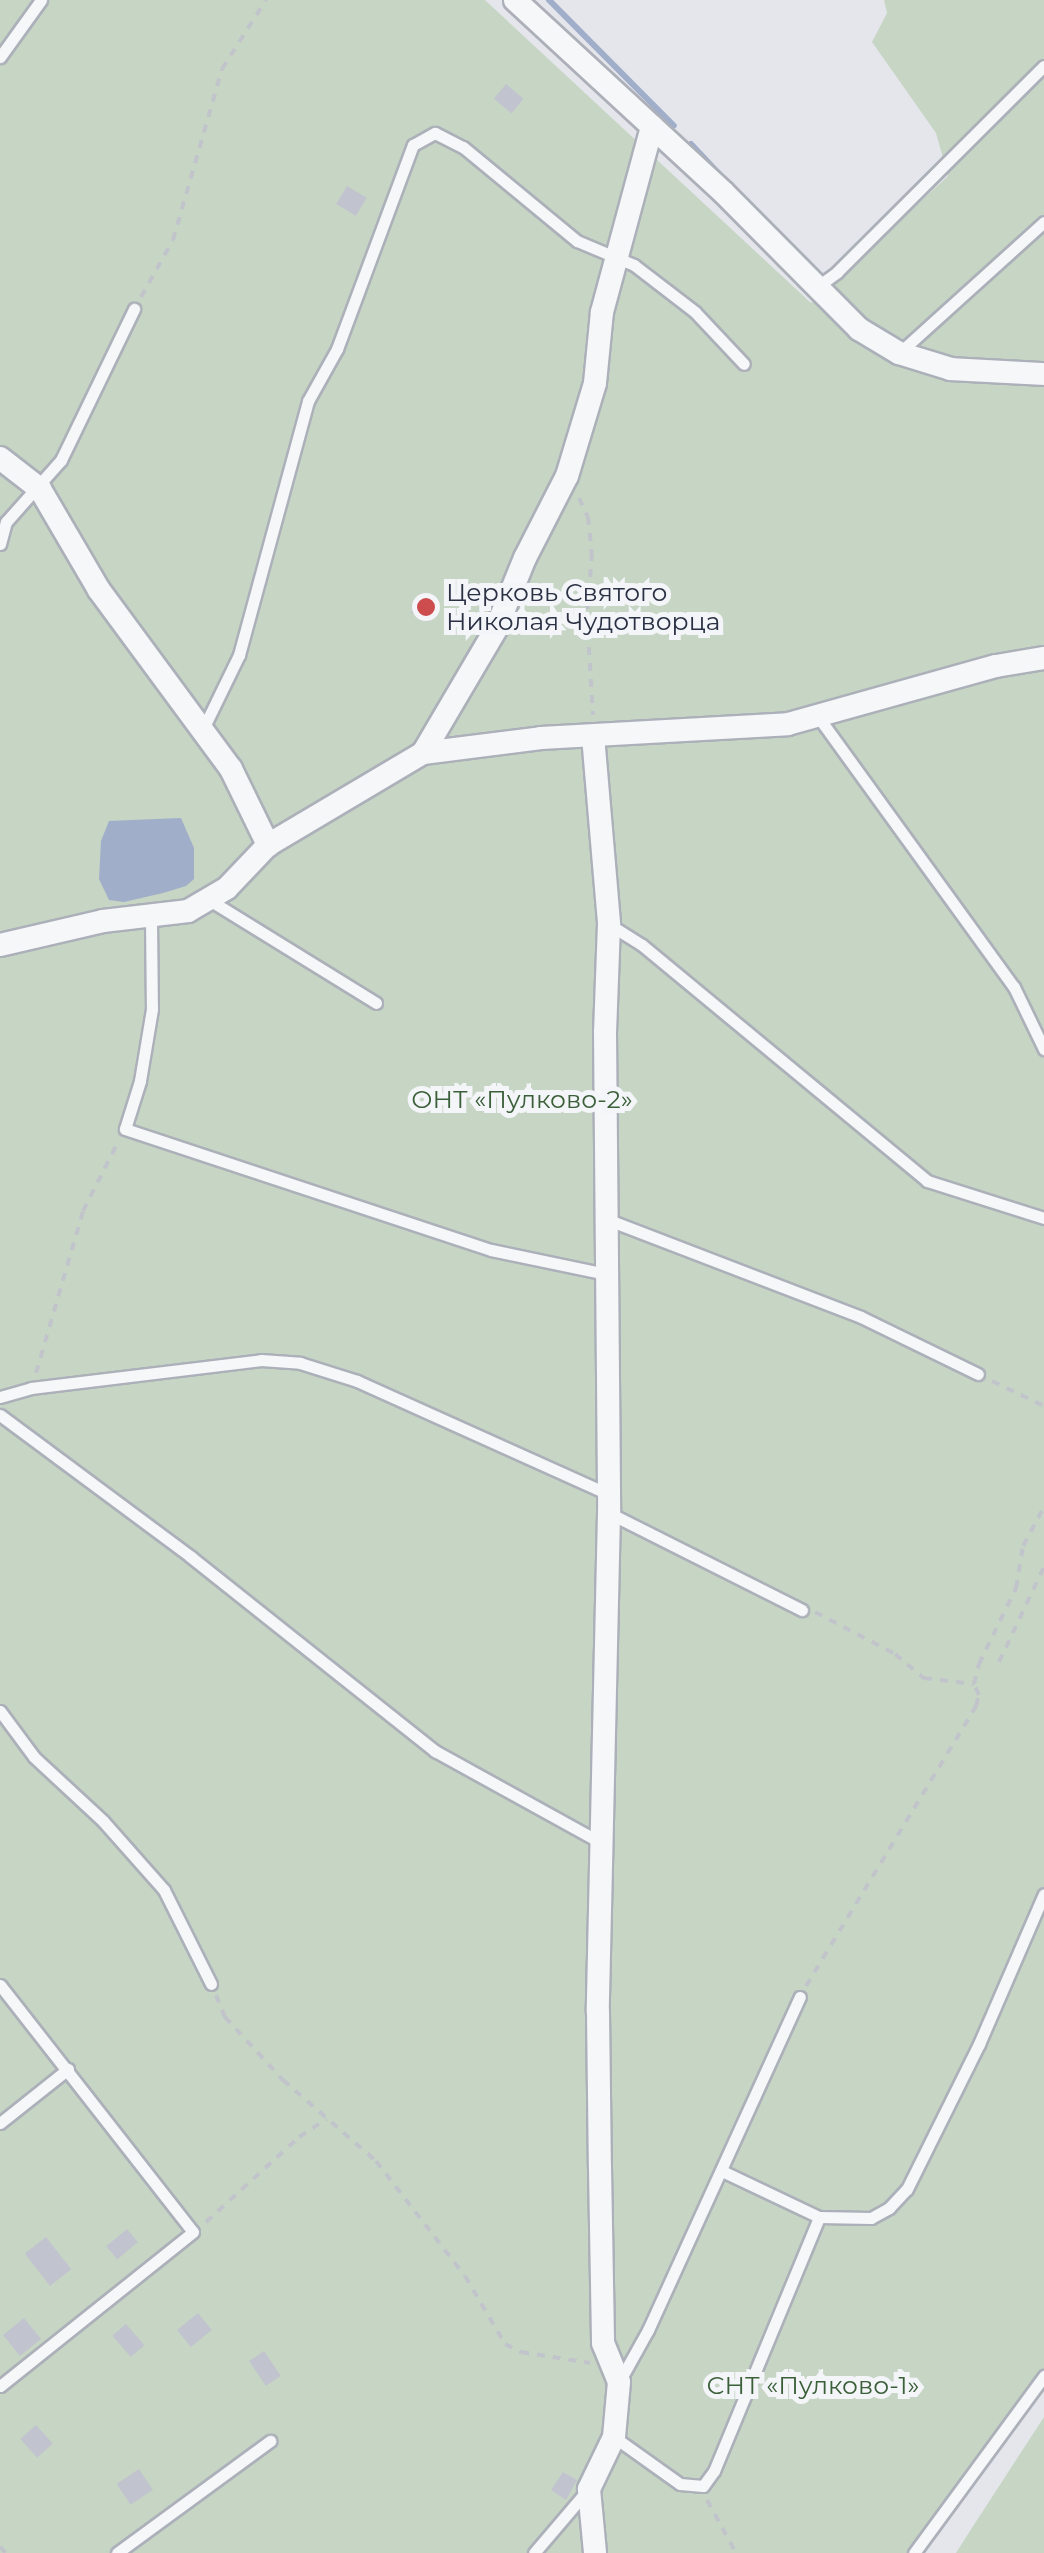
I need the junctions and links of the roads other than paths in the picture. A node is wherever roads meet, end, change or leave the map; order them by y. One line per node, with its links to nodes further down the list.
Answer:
1 (40, 0): 3 (lane)
2 (515, 0): 5 (street)
3 (0, 57)
4 (1044, 66): 8 (lane)
5 (652, 126): 7 (street); 8 (street)
6 (1044, 222): 10 (lane)
7 (616, 259): 11 (lane); 18 (lane); 20 (street)
8 (814, 289): 10 (street)
9 (134, 310): 14 (lane)
10 (899, 354): 12 (street)
11 (744, 364)
12 (1044, 374)
13 (0, 458): 14 (street)
14 (34, 485): 15 (lane); 18 (street)
15 (0, 544)
16 (1044, 658): 17 (street)
17 (818, 718): 19 (street); 27 (lane)
18 (203, 729): 21 (street)
19 (594, 736): 20 (street); 24 (street)
20 (423, 752): 21 (street)
21 (268, 844): 22 (street)
22 (211, 901): 23 (street); 26 (lane)
23 (151, 919): 25 (street); 30 (lane)
24 (608, 924): 28 (lane); 29 (street)
25 (0, 945)
26 (376, 1003)
27 (1044, 1049)
28 (1044, 1218)
29 (606, 1219): 30 (street); 31 (lane)
30 (606, 1274): 34 (street)
31 (978, 1374)
32 (0, 1397): 34 (lane)
33 (0, 1414): 37 (lane)
34 (609, 1504): 35 (lane); 37 (street)
35 (802, 1610)
36 (0, 1711): 39 (lane)
37 (603, 1843): 46 (street)
38 (1044, 1894): 45 (lane)
39 (211, 1984)
40 (0, 1985): 42 (lane)
41 (800, 1997): 44 (lane)
42 (68, 2069): 43 (lane); 48 (lane)
43 (0, 2123)
44 (722, 2171): 45 (lane); 46 (lane)
45 (818, 2218): 49 (lane)
46 (616, 2376): 49 (street)
47 (1044, 2376): 55 (lane)
48 (0, 2386)
49 (614, 2437): 51 (street)
50 (270, 2442): 52 (lane)
51 (589, 2489): 53 (lane); 54 (street)
52 (116, 2553)
53 (534, 2553)
54 (595, 2553)
55 (914, 2553)

